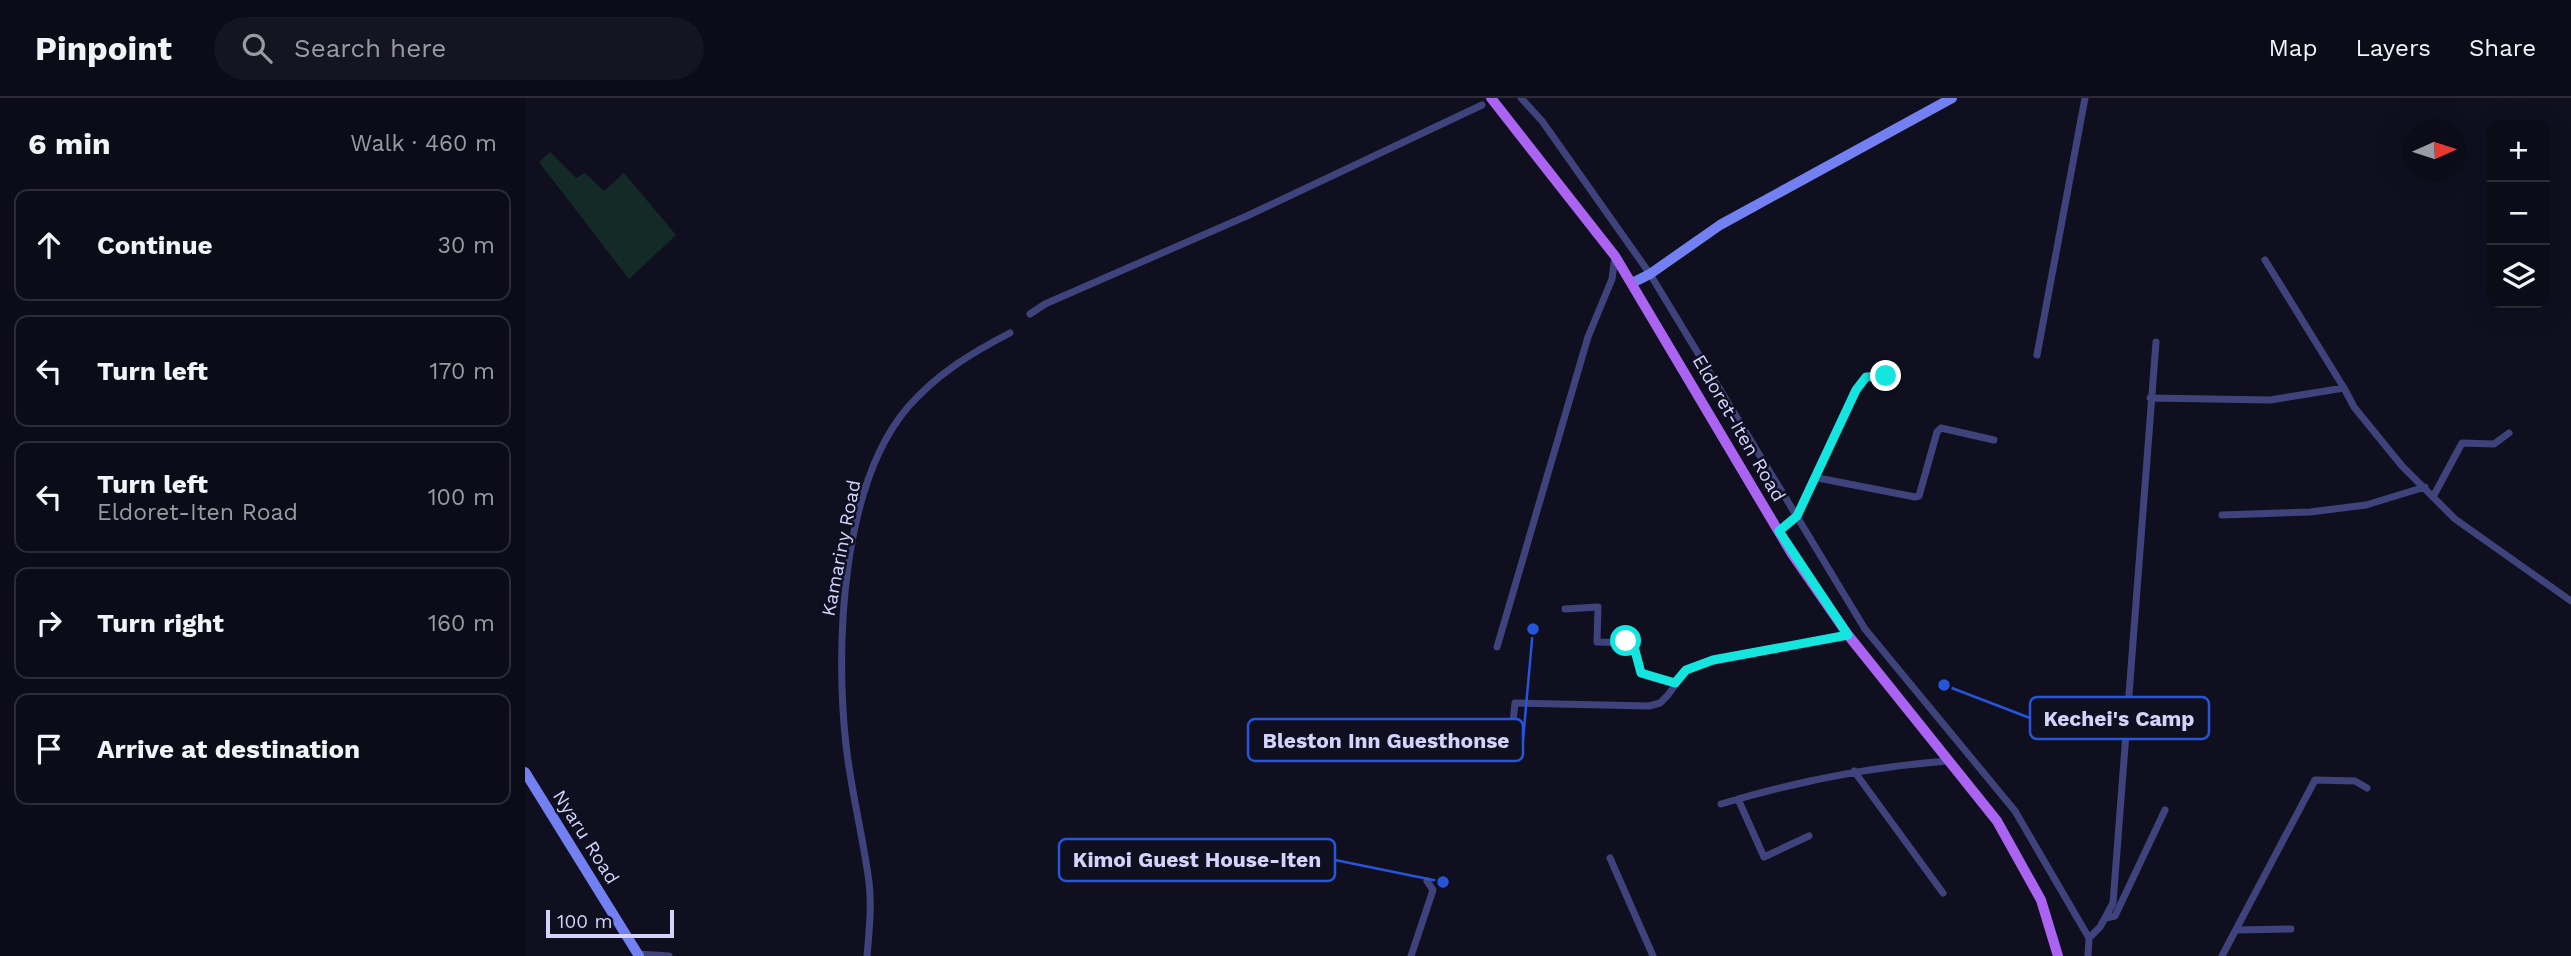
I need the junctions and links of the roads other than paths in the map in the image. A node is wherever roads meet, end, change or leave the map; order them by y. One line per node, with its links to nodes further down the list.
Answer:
1 (1521, 98): 7 (street)
2 (1952, 98): 7 (street)
3 (2085, 98): 12 (street)
4 (1486, 102): 5 (main road, Eldoret-Iten Road); 9 (street)
5 (1615, 256): 8 (main road, Eldoret-Iten Road); 27 (street)
6 (2265, 260): 14 (street)
7 (1650, 274): 8 (street); 22 (street)
8 (1632, 283): 23 (main road, Eldoret-Iten Road)
9 (1030, 314)
10 (1010, 333): 47 (street, Kamariny Road)
11 (2156, 342): 15 (street)
12 (2037, 355)
13 (1886, 376): 18 (street)
14 (2344, 388): 15 (street); 19 (street)
15 (2150, 398): 41 (street)
16 (2509, 433): 20 (street)
17 (1994, 440): 18 (street)
18 (1818, 478): 22 (street)
19 (2425, 487): 20 (street); 21 (street)
20 (2434, 495): 24 (street)
21 (2222, 515)
22 (1797, 516): 23 (street); 44 (street)
23 (1779, 531): 26 (main road, Eldoret-Iten Road)
24 (2571, 601)
25 (1565, 609): 28 (street)
26 (1848, 635): 28 (street); 30 (main road, Eldoret-Iten Road)
27 (1497, 647)
28 (1675, 683): 29 (street)
29 (1510, 751)
30 (1947, 761): 31 (street); 50 (main road, Eldoret-Iten Road)
31 (1854, 771): 34 (street); 40 (street)
32 (525, 772): 45 (street, Nyaru Road)
33 (2367, 788): 43 (street)
34 (1738, 799): 35 (street); 37 (street)
35 (1721, 804)
36 (2165, 810): 41 (street)
37 (1809, 836)
38 (1610, 858): 49 (street)
39 (1427, 881): 48 (street)
40 (1943, 893)
41 (2106, 918): 44 (street)
42 (2291, 929): 43 (street)
43 (2236, 930): 52 (street)
44 (2089, 938): 51 (street)
45 (638, 955): 46 (street)
46 (669, 956)
47 (867, 956)
48 (1411, 956)
49 (1653, 956)
50 (2058, 956)
51 (2088, 956)
52 (2222, 956)

